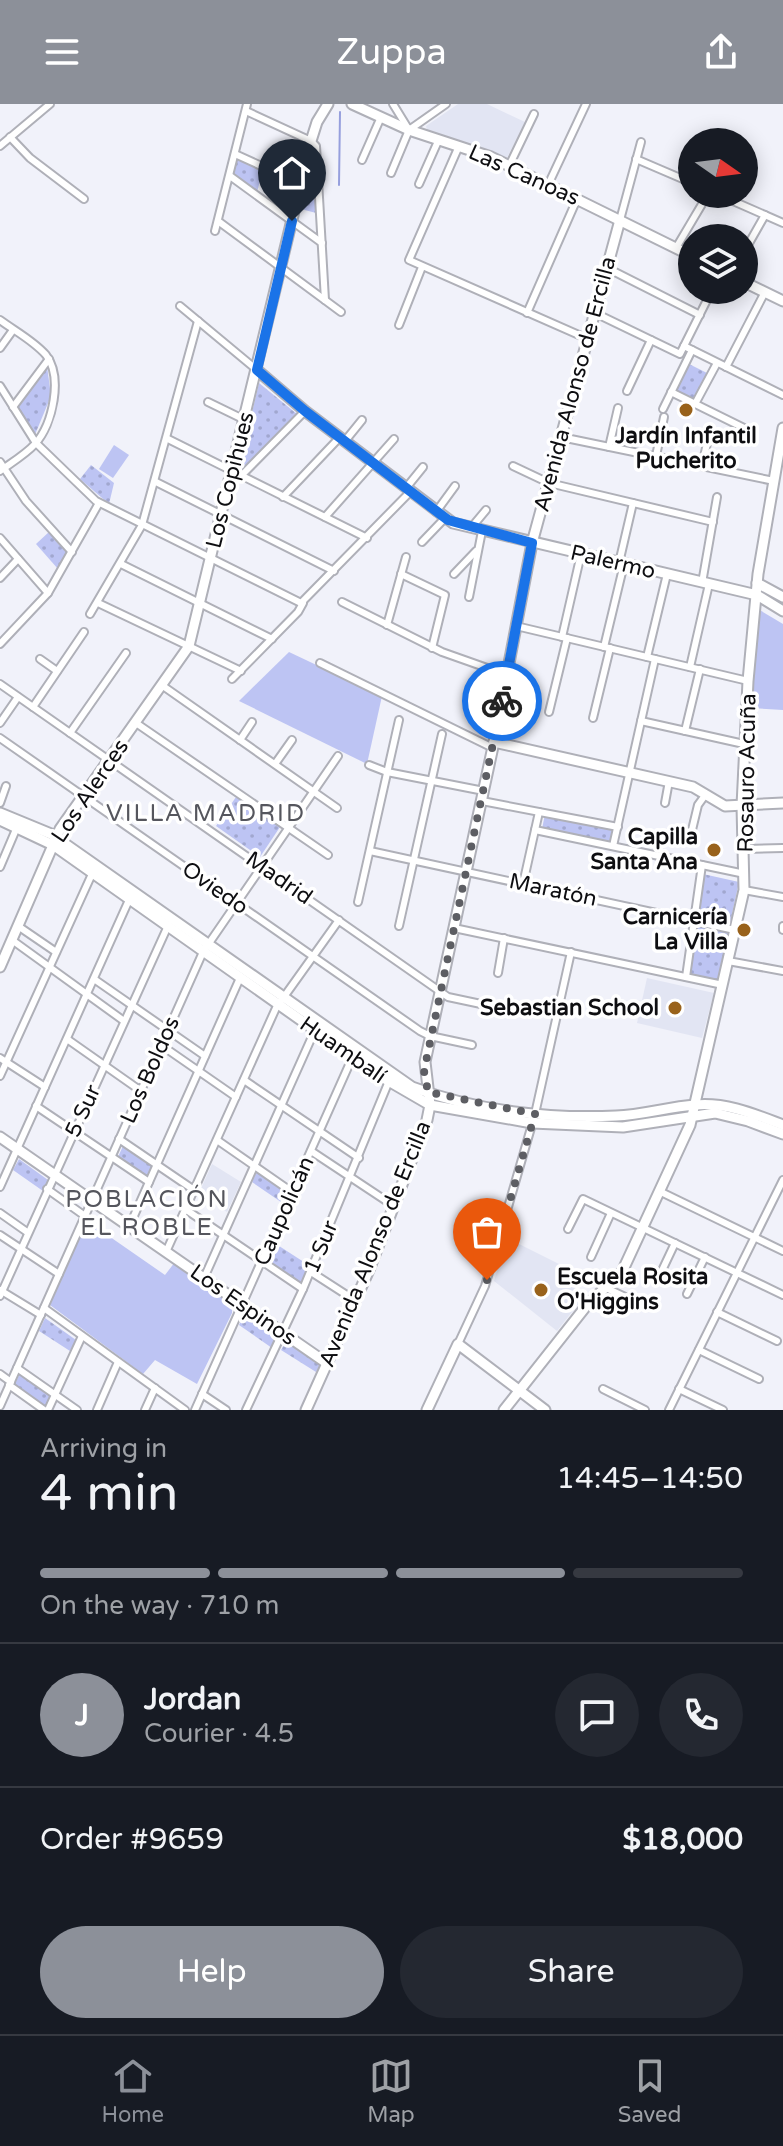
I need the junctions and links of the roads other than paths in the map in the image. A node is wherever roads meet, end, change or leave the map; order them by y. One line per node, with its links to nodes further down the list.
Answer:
1 (50, 104): 11 (street)
2 (328, 104): 13 (street, Los Copihues)
3 (352, 104): 9 (street, Las Canoas)
4 (393, 104): 10 (street)
5 (445, 104): 10 (street)
6 (586, 104): 26 (street)
7 (246, 107): 13 (street); 17 (street)
8 (534, 114): 20 (street)
9 (381, 117): 10 (street, Las Canoas); 19 (street)
10 (409, 130): 12 (street, Las Canoas); 21 (street)
11 (10, 137): 15 (street); 27 (street)
12 (439, 139): 16 (street, Las Canoas); 25 (street)
13 (311, 141): 24 (street, Los Copihues); 38 (street)
14 (641, 142): 18 (street, Avenida Alonso de Ercilla)
15 (0, 146)
16 (459, 146): 20 (street, Las Canoas); 40 (street)
17 (235, 154): 22 (street); 24 (street)
18 (636, 159): 23 (street); 32 (street, Avenida Alonso de Ercilla)
19 (362, 160)
20 (509, 166): 26 (street, Las Canoas)
21 (391, 173)
22 (230, 176): 33 (street); 34 (street)
23 (678, 177)
24 (301, 184): 34 (street, Los Copihues)
25 (419, 184)
26 (548, 185): 28 (street, Las Canoas)
27 (84, 199)
28 (577, 199): 32 (street, Las Canoas); 50 (street)
29 (700, 208): 39 (street)
30 (749, 208): 31 (street)
31 (765, 215): 35 (street); 36 (street)
32 (620, 220): 39 (street, Las Canoas); 42 (street, Avenida Alonso de Ercilla)
33 (218, 221): 37 (street); 41 (street)
34 (292, 221): 38 (street); 41 (street, Los Copihues)
35 (783, 223)
36 (758, 227)
37 (215, 231)
38 (322, 243): 45 (street)
39 (676, 248)
40 (422, 267): 50 (street); 55 (street)
41 (281, 268): 45 (street); 65 (street, Los Copihues)
42 (607, 268): 51 (street, Avenida Alonso de Ercilla); 52 (street)
43 (758, 289): 44 (street)
44 (765, 292): 46 (street); 64 (street)
45 (325, 300): 49 (street)
46 (783, 301)
47 (705, 304): 52 (street)
48 (180, 306): 54 (street, Palermo)
49 (341, 312)
50 (527, 313): 57 (street)
51 (595, 313): 57 (street, Avenida Alonso de Ercilla); 58 (street)
52 (700, 315): 59 (street)
53 (0, 320): 56 (street)
54 (198, 321): 65 (street, Palermo); 83 (street)
55 (399, 325)
56 (13, 330): 60 (street); 62 (street)
57 (588, 339): 82 (street, Avenida Alonso de Ercilla)
58 (651, 340): 59 (street); 67 (street)
59 (684, 346): 61 (street)
60 (0, 348)
61 (692, 350): 63 (street); 68 (street)
62 (49, 359): 72 (street); 86 (street)
63 (717, 363): 64 (street); 71 (street)
64 (726, 367): 69 (street)
65 (257, 370): 75 (street, Palermo); 77 (street, Los Copihues)
66 (0, 386): 72 (street)
67 (627, 391)
68 (671, 392): 71 (street); 74 (street)
69 (783, 395)
70 (208, 402): 77 (street)
71 (695, 404): 79 (street)
72 (13, 407): 86 (street)
73 (618, 408): 87 (street)
74 (663, 409)
75 (305, 411): 84 (street, Palermo); 94 (street)
76 (664, 417): 88 (street)
77 (245, 420): 94 (street, Los Copihues)
78 (362, 420): 84 (street)
79 (744, 428)
80 (783, 428): 95 (street, Rosauro Acuña)
81 (709, 434): 91 (street)
82 (561, 437): 87 (street); 97 (street, Avenida Alonso de Ercilla)
83 (168, 439): 94 (street); 96 (street)
84 (342, 439): 89 (street, Palermo); 100 (street)
85 (394, 439): 89 (street)
86 (36, 443): 92 (street); 102 (street)
87 (609, 447): 88 (street)
88 (656, 456): 91 (street)
89 (374, 464): 99 (street, Palermo); 107 (street)
90 (513, 466): 97 (street)
91 (702, 466): 95 (street)
92 (1, 467): 117 (street)
93 (423, 467): 99 (street)
94 (237, 473): 100 (street); 105 (street, Los Copihues)
95 (774, 481): 130 (street, Rosauro Acuña)
96 (156, 482): 105 (street); 109 (street)
97 (549, 483): 103 (street); 115 (street, Avenida Alonso de Ercilla)
98 (455, 486): 106 (street)
99 (408, 490): 106 (street, Palermo); 113 (street)
100 (283, 497): 107 (street)
101 (717, 497): 108 (street)
102 (99, 503): 109 (street); 117 (street)
103 (633, 503): 108 (street); 123 (street)
104 (486, 510): 110 (street)
105 (222, 515): 121 (street, Los Copihues); 124 (street)
106 (441, 515): 110 (street, Palermo); 114 (street)
107 (325, 517): 113 (street)
108 (713, 522): 129 (street)
109 (142, 525): 121 (street); 122 (street)
110 (471, 528): 111 (street, Palermo)
111 (482, 531): 115 (street, Palermo); 116 (street)
112 (0, 538): 120 (street)
113 (367, 538): 124 (street)
114 (422, 542)
115 (532, 543): 118 (street, Palermo); 142 (street, Avenida Alonso de Ercilla)
116 (478, 549): 126 (street); 133 (street)
117 (72, 552): 131 (street)
118 (581, 554): 123 (street, Palermo); 144 (street)
119 (406, 557): 125 (street)
120 (18, 559): 128 (street); 131 (street)
121 (211, 559): 137 (street, Los Copihues); 138 (street)
122 (121, 564): 136 (street); 137 (street)
123 (622, 564): 127 (street, Palermo); 149 (street)
124 (334, 571): 138 (street)
125 (401, 574): 141 (street); 148 (street)
126 (454, 574)
127 (667, 574): 129 (street, Palermo); 151 (street)
128 (0, 578)
129 (705, 583): 132 (street, Palermo); 155 (street)
130 (757, 583): 132 (street, Rosauro Acuña); 134 (street)
131 (48, 593): 146 (street)
132 (757, 595): 139 (street, Palermo); 162 (street, Rosauro Acuña)
133 (469, 597)
134 (783, 597)
135 (342, 602): 141 (street)
136 (98, 603): 140 (street); 147 (street)
137 (200, 603): 145 (street); 147 (street, Los Copihues)
138 (303, 603): 145 (street)
139 (783, 611)
140 (90, 614)
141 (387, 625): 148 (street)
142 (516, 626): 144 (street); 160 (street, Avenida Alonso de Ercilla)
143 (84, 632): 158 (street)
144 (564, 637): 149 (street); 167 (street)
145 (272, 639): 159 (street)
146 (0, 644)
147 (189, 646): 156 (street, Los Copihues); 159 (street)
148 (432, 648): 160 (street)
149 (607, 648): 151 (street); 168 (street)
150 (126, 653): 175 (street)
151 (647, 657): 153 (street)
152 (40, 659): 158 (street)
153 (655, 659): 155 (street); 170 (street)
154 (320, 663): 181 (street)
155 (690, 667): 157 (street)
156 (175, 668): 164 (street, Los Alerces)
157 (700, 669): 162 (street); 174 (street)
158 (57, 671): 166 (street)
159 (241, 671): 161 (street)
160 (507, 675): 181 (street, Avenida Alonso de Ercilla)
161 (232, 679)
162 (748, 681): 180 (street, Rosauro Acuña)
163 (0, 684): 165 (street, Madrid)
164 (163, 686): 173 (street, Los Alerces); 178 (street)
165 (18, 697): 166 (street, Madrid); 172 (street)
166 (33, 707): 175 (street, Madrid)
167 (549, 712)
168 (593, 718)
169 (399, 720): 186 (street)
170 (641, 721): 174 (street); 187 (street)
171 (252, 722): 178 (street)
172 (0, 723)
173 (136, 723): 183 (street, Los Alerces); 204 (street)
174 (685, 731): 180 (street)
175 (70, 733): 183 (street, Madrid)
176 (442, 734): 188 (street)
177 (0, 738): 194 (street, Oviedo)
178 (240, 740): 184 (street)
179 (292, 740): 184 (street)
180 (744, 744): 198 (street, Rosauro Acuña)
181 (494, 745): 187 (street); 193 (street, Avenida Alonso de Ercilla)
182 (338, 756): 191 (street, Los Boldos)
183 (110, 760): 194 (street, Los Alerces); 216 (street, Madrid)
184 (275, 764): 191 (street)
185 (369, 765): 186 (street)
186 (387, 772): 188 (street); 212 (street)
187 (629, 773): 189 (street); 205 (street)
188 (431, 781): 193 (street); 214 (street)
189 (669, 781): 192 (street); 196 (street)
190 (6, 786): 195 (street)
191 (313, 791): 199 (street); 204 (street, Los Boldos)
192 (706, 794): 198 (street); 207 (street)
193 (483, 796): 200 (street); 218 (street, Avenida Alonso de Ercilla)
194 (84, 797): 208 (street, Los Alerces); 225 (street, Oviedo)
195 (0, 803)
196 (665, 803)
197 (783, 803): 198 (street)
198 (742, 806): 211 (street, Rosauro Acuña)
199 (337, 808)
200 (539, 812): 205 (street); 206 (street)
201 (0, 813): 208 (street, Huambalí)
202 (0, 820): 203 (street, Huambalí)
203 (17, 827): 208 (street, Huambalí); 217 (street)
204 (288, 827): 213 (street); 216 (street, Los Boldos)
205 (618, 827): 209 (street)
206 (535, 830): 209 (street); 221 (street)
207 (691, 834)
208 (54, 841): 219 (street, Huambalí); 229 (street, Los Alerces); 236 (street, Huambalí)
209 (613, 846): 215 (street)
210 (783, 848): 211 (street)
211 (745, 849): 220 (street, Rosauro Acuña)
212 (370, 851): 214 (street, Maratón); 226 (street)
213 (328, 855)
214 (413, 860): 218 (street, Maratón); 230 (street)
215 (702, 865): 220 (street); 228 (street)
216 (261, 866): 225 (street, Los Boldos); 227 (street, Madrid)
217 (0, 867)
218 (466, 872): 221 (street, Maratón); 232 (street, Avenida Alonso de Ercilla)
219 (92, 874): 224 (street, Huambalí); 237 (street)
220 (745, 874): 222 (street, Rosauro Acuña)
221 (523, 884): 228 (street, Maratón)
222 (744, 890): 223 (street); 233 (street, Rosauro Acuña)
223 (783, 897)
224 (129, 900): 231 (street, Huambalí); 247 (street)
225 (236, 902): 236 (street, Los Boldos); 239 (street, Oviedo)
226 (358, 902)
227 (339, 920): 239 (street); 249 (street, Madrid)
228 (694, 921): 233 (street, Maratón); 245 (street)
229 (18, 926): 235 (street, Los Alerces); 237 (street)
230 (399, 926)
231 (167, 928): 236 (street, Huambalí); 253 (street, 5 Sur)
232 (454, 928): 234 (street); 249 (street, Avenida Alonso de Ercilla)
233 (735, 930): 240 (street, Rosauro Acuña)
234 (504, 938): 238 (street); 244 (street)
235 (12, 940): 241 (street, Los Alerces); 242 (street)
236 (206, 948): 246 (street, Huambalí); 251 (street, Huambalí); 255 (street, Los Boldos)
237 (56, 952): 242 (street)
238 (571, 952): 245 (street); 278 (street)
239 (313, 956): 251 (street); 257 (street, Oviedo)
240 (728, 961): 243 (street); 248 (street, Rosauro Acuña)
241 (0, 967)
242 (49, 967): 250 (street); 263 (street)
243 (783, 971)
244 (498, 973)
245 (686, 977): 248 (street)
246 (240, 978): 251 (street, Huambalí); 261 (street)
247 (94, 979): 250 (street); 253 (street)
248 (723, 985): 277 (street, Rosauro Acuña)
249 (440, 990): 252 (street, Madrid); 257 (street, Avenida Alonso de Ercilla)
250 (87, 994): 254 (street); 258 (street)
251 (281, 1001): 256 (street, Huambalí); 268 (street, Huambalí); 269 (street)
252 (481, 1004)
253 (131, 1005): 254 (street, 5 Sur); 255 (street)
254 (124, 1021): 265 (street, 5 Sur)
255 (168, 1030): 259 (street, Los Boldos); 261 (street)
256 (315, 1030): 262 (street, Huambalí); 274 (street)
257 (430, 1036): 260 (street); 264 (street, Avenida Alonso de Ercilla)
258 (67, 1039): 265 (street); 270 (street)
259 (161, 1045): 266 (street); 271 (street, Los Boldos)
260 (472, 1045)
261 (205, 1056): 266 (street)
262 (353, 1056): 268 (street, Huambalí); 281 (street, Caupolicán)
263 (3, 1060): 267 (street); 270 (street)
264 (425, 1062): 268 (street); 272 (street, Avenida Alonso de Ercilla)
265 (104, 1065): 271 (street); 280 (street, 5 Sur)
266 (198, 1071): 273 (street); 290 (street)
267 (0, 1076)
268 (393, 1079): 272 (street, Huambalí); 275 (street, Huambalí); 289 (street, 1 Sur)
269 (244, 1080): 273 (street); 274 (street)
270 (45, 1087): 276 (street)
271 (141, 1091): 284 (street, Los Boldos)
272 (428, 1092): 275 (street, Avenida Alonso de Ercilla); 278 (street, Huambalí)
273 (236, 1097): 285 (street)
274 (281, 1105): 281 (street); 291 (street)
275 (430, 1105): 278 (street, Huambalí); 302 (street, Avenida Alonso de Ercilla)
276 (36, 1106): 280 (street); 286 (street)
277 (694, 1110): 278 (street, Huambalí); 279 (street, Huambalí); 282 (street, Huambalí); 300 (street, Rosauro Acuña)
278 (533, 1119): 339 (street)
279 (783, 1125)
280 (74, 1131): 288 (street); 292 (street, 5 Sur)
281 (320, 1131): 287 (street, Caupolicán); 289 (street)
282 (783, 1134)
283 (0, 1137): 286 (street, Los Espinos)
284 (119, 1139): 288 (street, Los Boldos); 290 (street)
285 (217, 1140): 291 (street); 298 (street)
286 (17, 1149): 292 (street, Los Espinos); 296 (street)
287 (311, 1151): 293 (street); 299 (street, Caupolicán)
288 (112, 1156): 295 (street); 301 (street, Los Boldos)
289 (359, 1158): 293 (street, 1 Sur)
290 (157, 1165): 295 (street); 298 (street)
291 (253, 1165): 299 (street); 312 (street)
292 (53, 1174): 297 (street, 5 Sur); 301 (street, Los Espinos)
293 (351, 1177): 302 (street); 321 (street, 1 Sur)
294 (783, 1180): 313 (street)
295 (149, 1182): 307 (street)
296 (0, 1187)
297 (47, 1189): 306 (street); 310 (street, 5 Sur)
298 (194, 1190): 303 (street)
299 (292, 1192): 320 (street, Caupolicán)
300 (661, 1192): 308 (street, Rosauro Acuña); 313 (street)
301 (92, 1201): 306 (street, Los Boldos); 307 (street, Los Espinos)
302 (395, 1207): 331 (street, Avenida Alonso de Ercilla)
303 (185, 1209): 312 (street); 317 (street)
304 (0, 1213): 310 (street)
305 (611, 1213): 308 (street); 309 (street); 318 (street)
306 (85, 1216): 323 (street, Los Boldos)
307 (129, 1227): 317 (street, Los Espinos)
308 (644, 1228): 314 (street); 326 (street, Rosauro Acuña)
309 (568, 1229)
310 (27, 1232): 315 (street, 5 Sur)
311 (0, 1235): 315 (street)
312 (223, 1235): 320 (street); 324 (street)
313 (754, 1237): 316 (street); 322 (street)
314 (675, 1243): 319 (street); 325 (street)
315 (20, 1248): 323 (street); 328 (street, 5 Sur)
316 (783, 1251)
317 (166, 1252): 324 (street, Los Espinos)
318 (591, 1257)
319 (705, 1257): 322 (street); 329 (street)
320 (262, 1261): 327 (street); 333 (street, Caupolicán)
321 (311, 1272): 327 (street, 1 Sur); 331 (street)
322 (737, 1273): 330 (street); 335 (street)
323 (59, 1274): 334 (street, Los Boldos)
324 (204, 1278): 333 (street, Los Espinos)
325 (658, 1279)
326 (604, 1287): 332 (street); 350 (street, Rosauro Acuña)
327 (303, 1289): 336 (street, 1 Sur)
328 (1, 1293): 334 (street)
329 (687, 1294)
330 (783, 1295)
331 (356, 1301): 342 (street, Avenida Alonso de Ercilla)
332 (640, 1304)
333 (242, 1305): 336 (street, Los Espinos); 351 (street, Caupolicán)
334 (42, 1312): 337 (street); 343 (street, Los Boldos)
335 (717, 1312): 338 (street); 340 (street)
336 (283, 1332): 342 (street, Los Espinos); 361 (street, 1 Sur)
337 (82, 1336): 341 (street); 352 (street)
338 (777, 1341)
339 (458, 1344): 350 (street); 363 (street)
340 (699, 1350): 345 (street); 349 (street)
341 (118, 1362): 347 (street); 356 (street)
342 (328, 1364): 362 (street, Avenida Alonso de Ercilla)
343 (17, 1368): 346 (street, Los Boldos); 352 (street)
344 (0, 1374): 346 (street)
345 (759, 1379)
346 (10, 1384): 353 (street, Los Boldos); 354 (street)
347 (155, 1388): 357 (street); 358 (street)
348 (603, 1389): 366 (street)
349 (679, 1389): 367 (street); 368 (street)
350 (520, 1390): 364 (street, Rosauro Acuña); 365 (street)
351 (202, 1394): 359 (street, Caupolicán); 360 (street)
352 (55, 1395): 354 (street); 355 (street)
353 (0, 1406)
354 (46, 1410)
355 (77, 1410)
356 (97, 1410)
357 (145, 1410)
358 (185, 1410)
359 (195, 1410)
360 (226, 1410)
361 (246, 1410)
362 (306, 1410)
363 (427, 1410)
364 (504, 1410)
365 (545, 1410)
366 (645, 1410)
367 (669, 1410)
368 (723, 1410)

